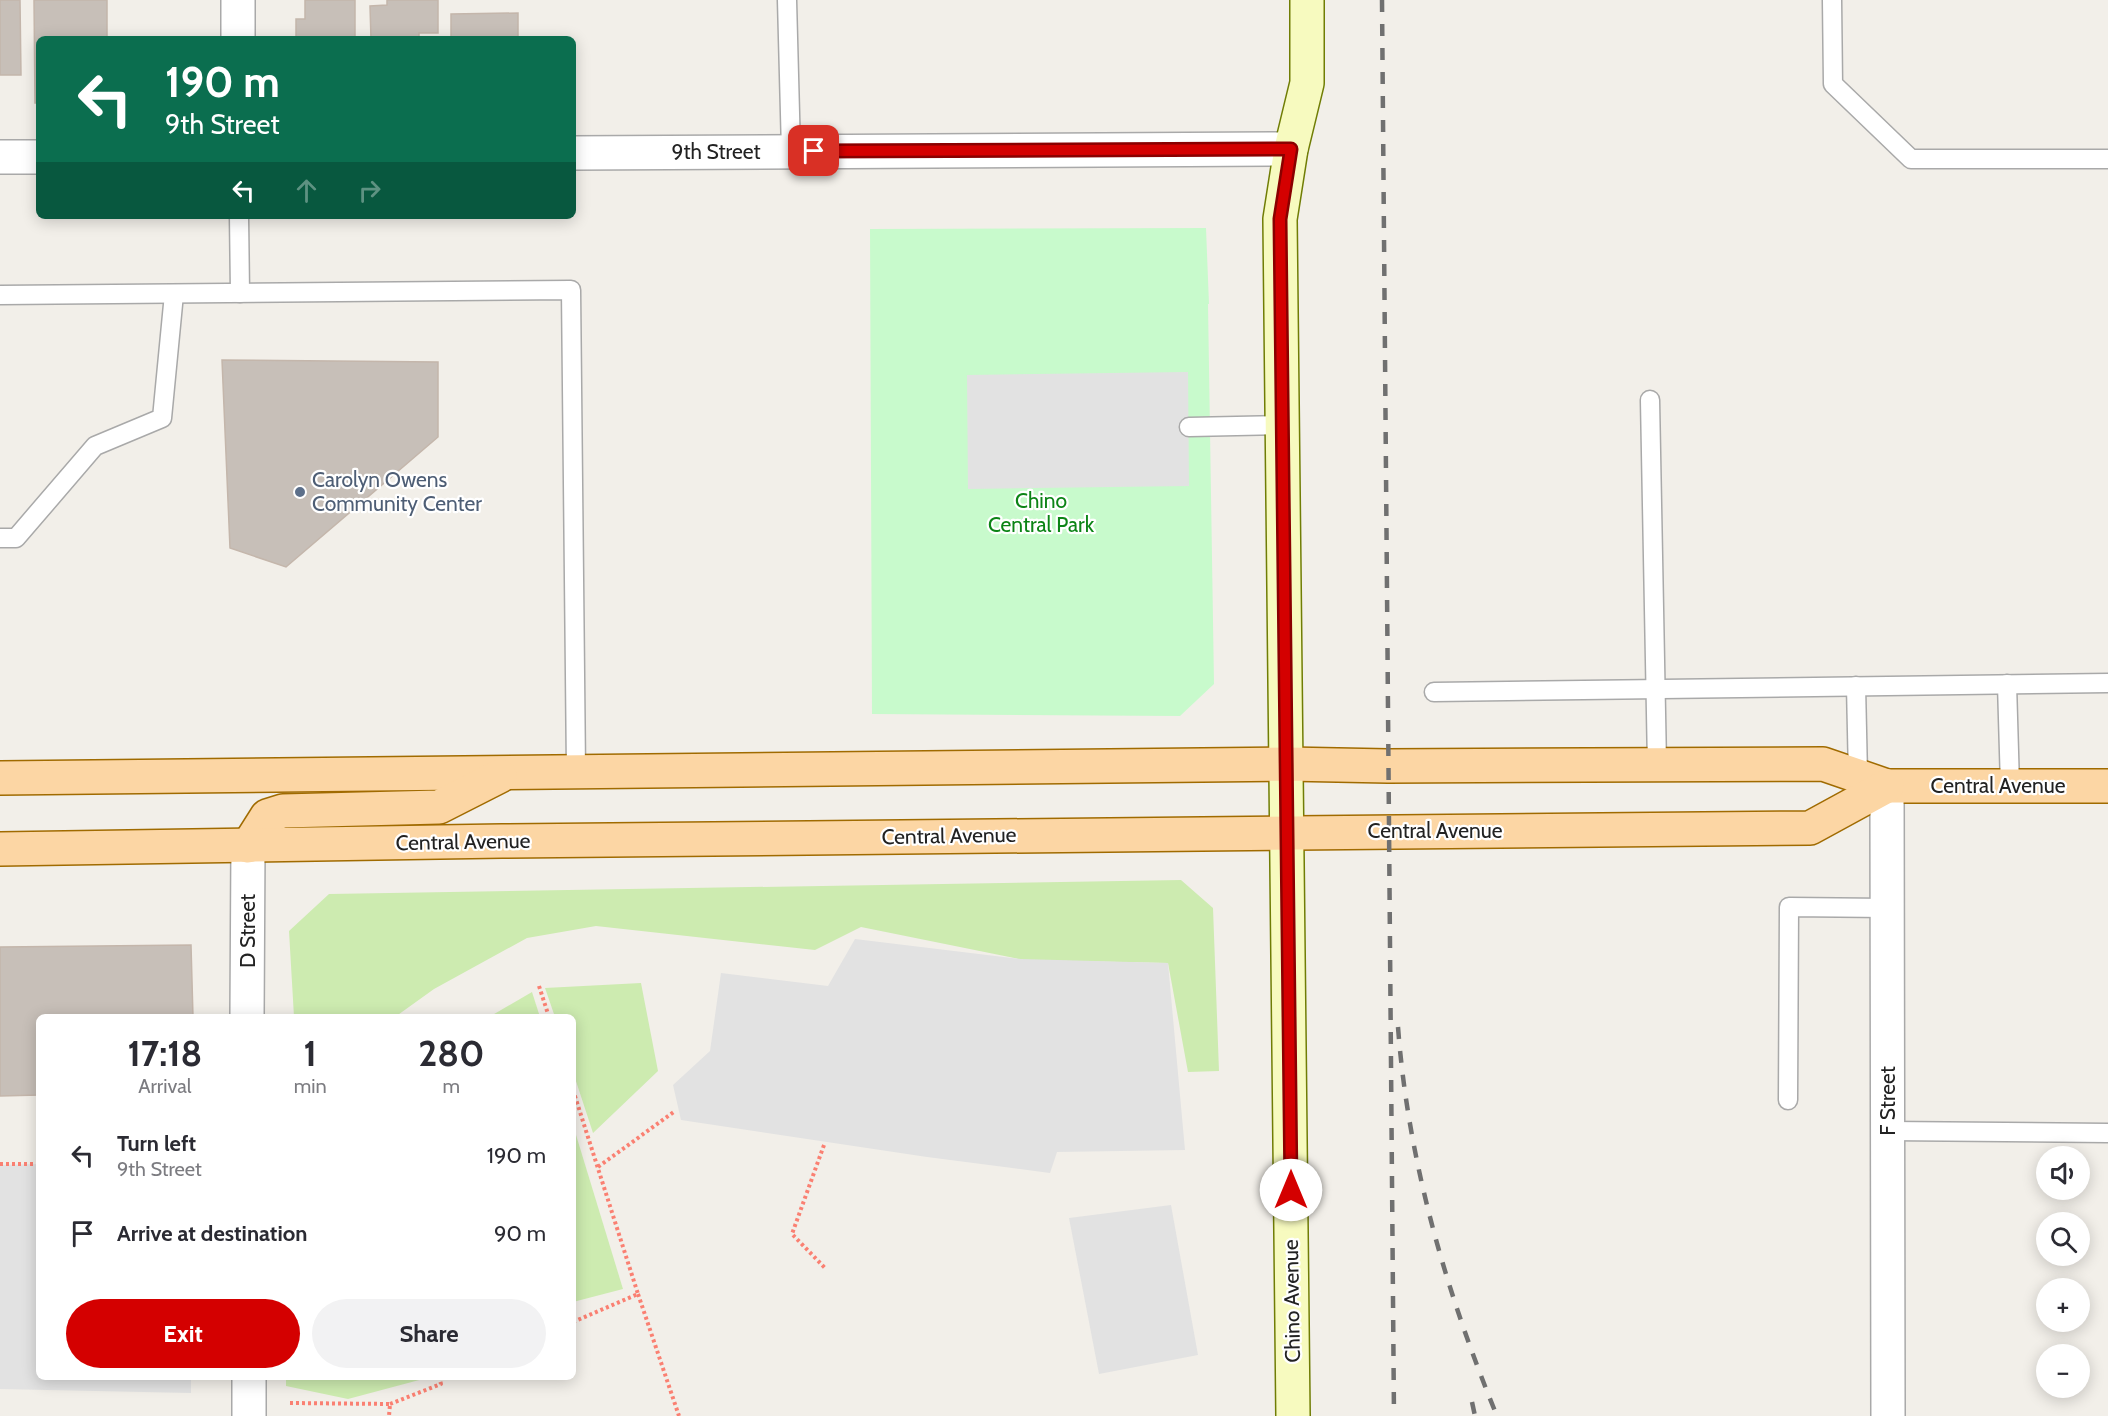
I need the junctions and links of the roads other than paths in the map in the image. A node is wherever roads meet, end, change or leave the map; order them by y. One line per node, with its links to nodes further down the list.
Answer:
1 (238, 0): 5 (street)
2 (787, 0): 7 (lane)
3 (1307, 0): 6 (main road, Chino Avenue)
4 (1832, 0): 11 (lane)
5 (238, 36)
6 (1291, 149): 7 (street, 9th Street); 17 (main road, Chino Avenue)
7 (791, 151): 8 (street, 9th Street)
8 (576, 153)
9 (0, 157): 10 (street)
10 (36, 157)
11 (2108, 159)
12 (239, 219): 13 (lane)
13 (240, 293): 14 (lane); 27 (lane)
14 (174, 294): 15 (lane); 19 (lane)
15 (0, 295)
16 (1650, 400): 23 (lane)
17 (1282, 425): 18 (lane); 25 (main road, Chino Avenue)
18 (1189, 427)
19 (0, 538)
20 (2108, 683): 21 (lane)
21 (2007, 684): 22 (lane); 31 (lane)
22 (1856, 686): 23 (lane); 30 (lane)
23 (1656, 688): 24 (lane); 26 (lane)
24 (1434, 693)
25 (1287, 764): 26 (main road, Central Avenue); 27 (main road, Central Avenue); 33 (main road, Chino Avenue)
26 (1657, 765): 30 (main road, Central Avenue)
27 (576, 771): 28 (main road, Central Avenue)
28 (506, 773): 29 (main road, Central Avenue); 34 (main road)
29 (0, 778)
30 (1873, 781): 31 (main road, Central Avenue); 33 (main road, Central Avenue); 36 (street, F Street)
31 (2010, 786): 32 (main road, Central Avenue)
32 (2108, 786)
33 (1287, 833): 34 (main road, Central Avenue); 43 (main road, Chino Avenue)
34 (248, 846): 35 (main road, Central Avenue); 37 (street, D Street)
35 (0, 849)
36 (1887, 908): 38 (lane); 39 (street, F Street)
37 (247, 1014)
38 (1788, 1101)
39 (1888, 1131): 40 (lane); 44 (street, F Street)
40 (2108, 1133)
41 (249, 1380): 42 (street)
42 (249, 1416)
43 (1293, 1416)
44 (1888, 1416)

